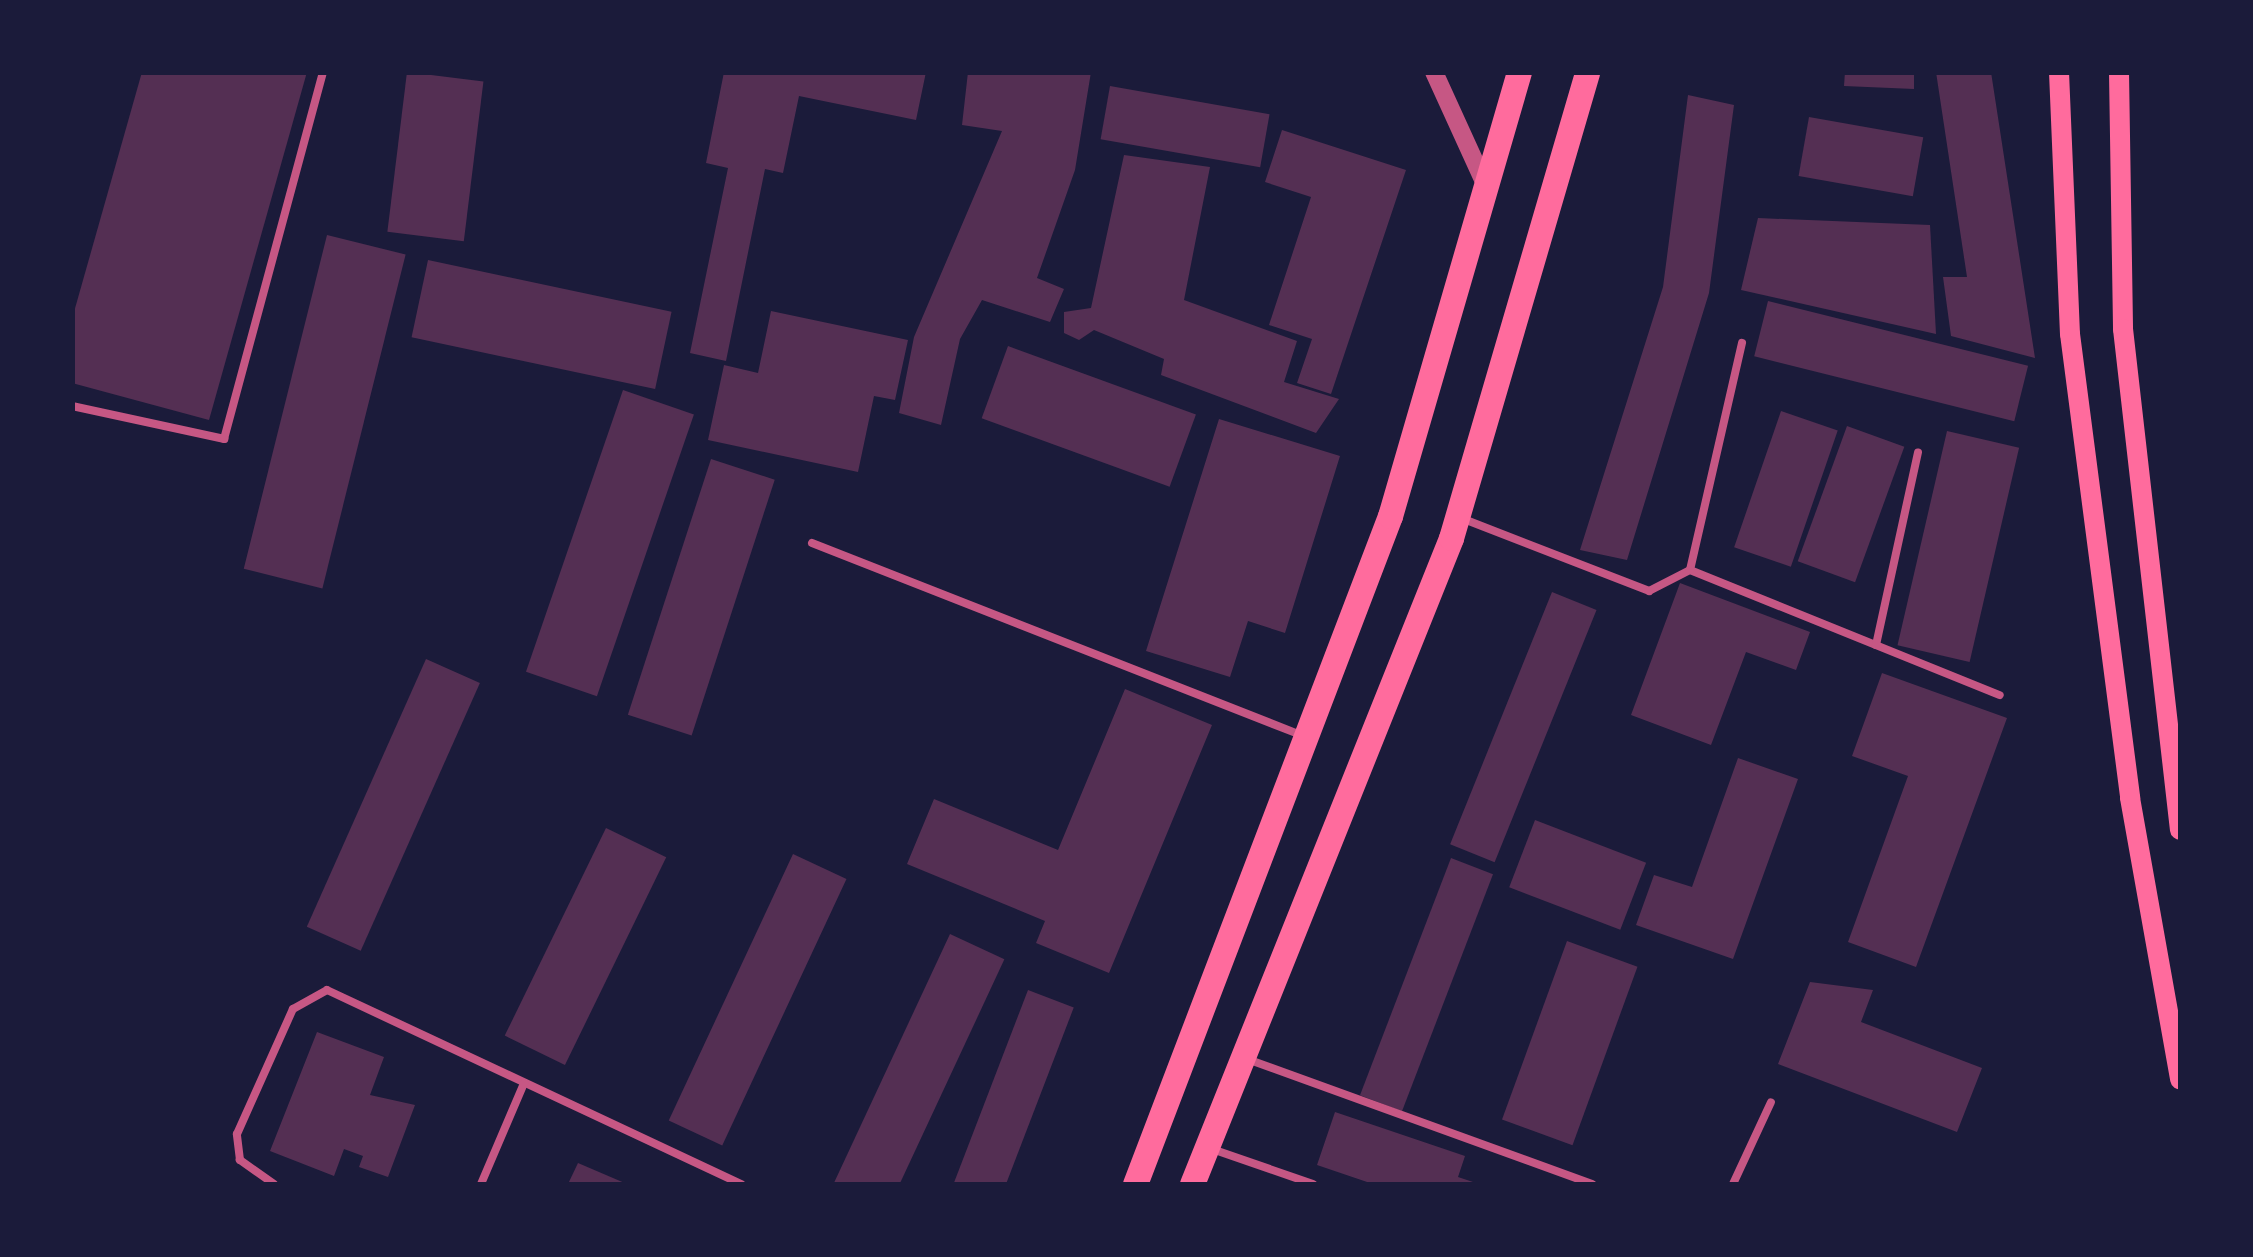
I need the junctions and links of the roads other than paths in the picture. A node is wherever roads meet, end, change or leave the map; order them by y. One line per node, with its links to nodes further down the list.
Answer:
1 (324, 72): 9 (lane)
2 (1434, 72): 7 (street)
3 (1519, 72): 7 (main road)
4 (1588, 72): 11 (main road)
5 (2058, 72): 19 (main road)
6 (2119, 72): 17 (main road)
7 (1486, 186): 16 (main road)
8 (1742, 343): 13 (lane)
9 (72, 406)
10 (1918, 453): 14 (lane)
11 (1457, 517): 13 (lane); 18 (main road)
12 (812, 543): 16 (lane)
13 (1690, 570): 14 (lane)
14 (1876, 644): 15 (lane)
15 (2000, 694)
16 (1305, 737): 26 (main road)
17 (2180, 830)
18 (1243, 1057): 22 (main road); 29 (lane)
19 (2180, 1080)
20 (524, 1082): 23 (lane); 24 (lane); 25 (lane)
21 (1771, 1102): 30 (lane)
22 (1207, 1147): 27 (main road); 28 (lane)
23 (274, 1184)
24 (482, 1184)
25 (742, 1184)
26 (1135, 1184)
27 (1192, 1184)
28 (1313, 1184)
29 (1592, 1184)
30 (1733, 1184)

